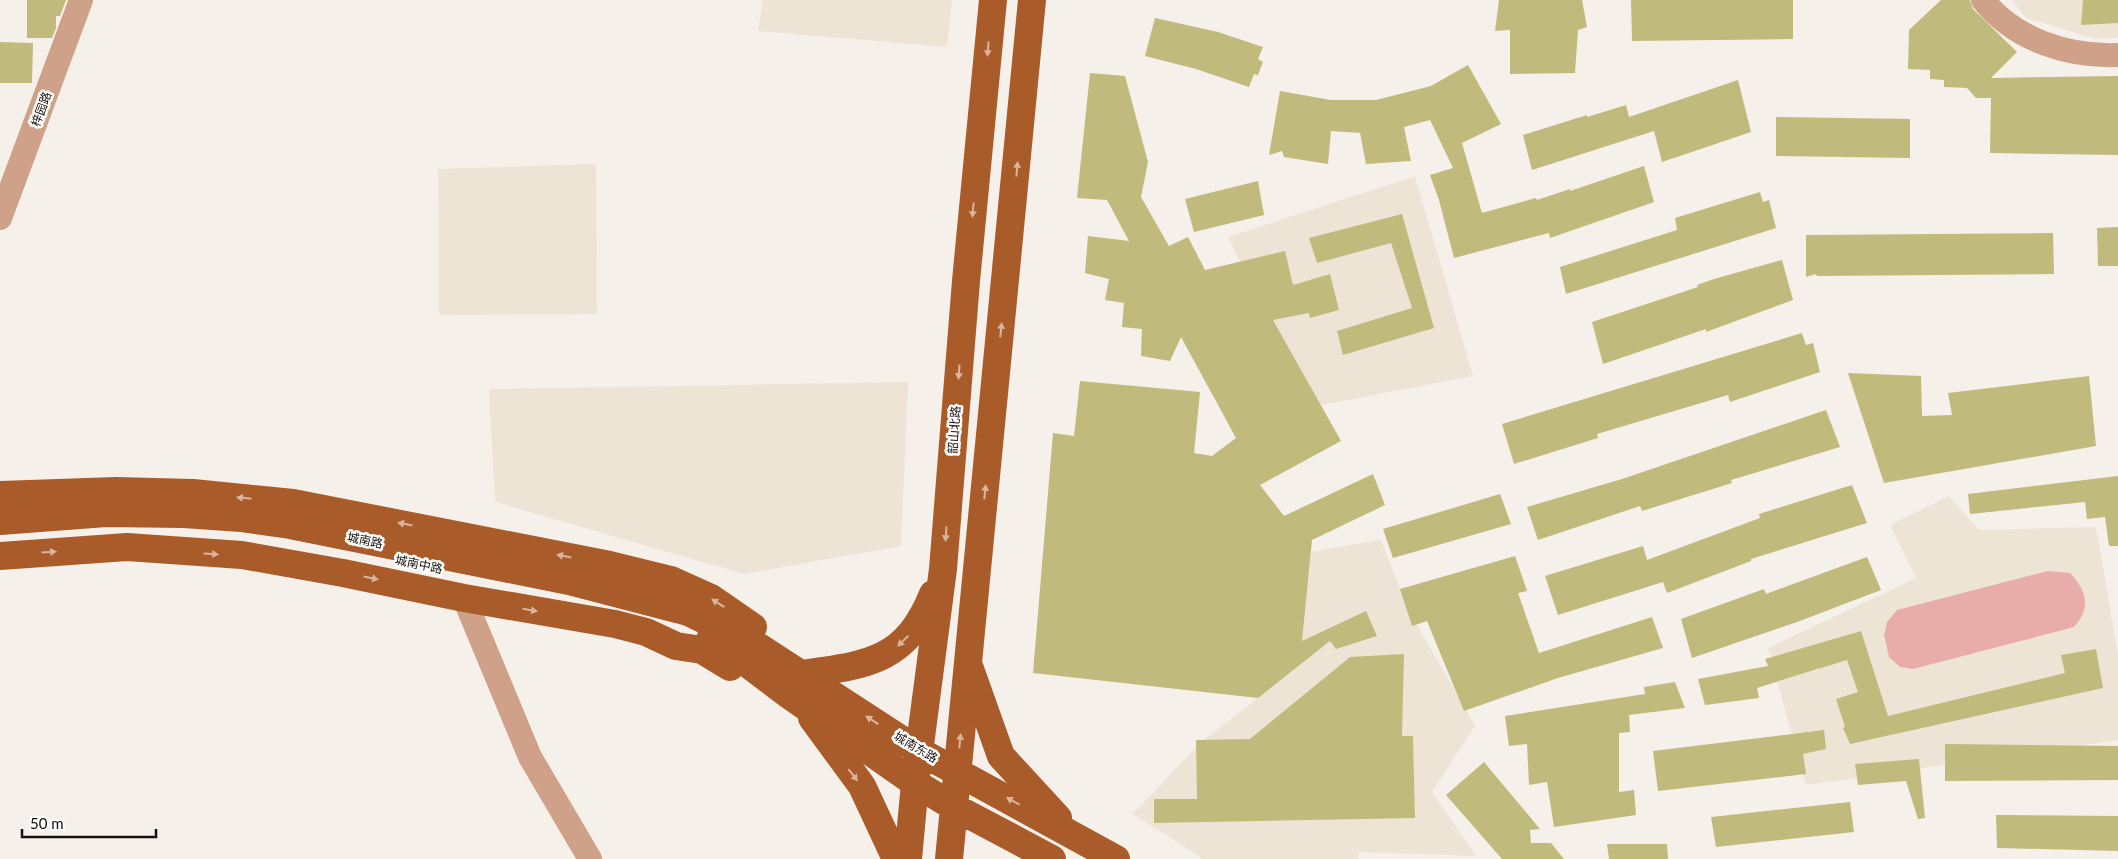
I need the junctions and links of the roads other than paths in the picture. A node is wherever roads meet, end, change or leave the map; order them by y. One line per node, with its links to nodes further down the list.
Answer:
1 (81, 0): 6 (street, 梓园路)
2 (993, 0): 11 (main road, 韶山北路, one-way to 11)
3 (1032, 0): 14 (main road, one-way to 3)
4 (1983, 0): 5 (street)
5 (2118, 55)
6 (0, 218)
7 (0, 495): 15 (main road, one-way to 7)
8 (0, 521): 13 (main road, 城南路)
9 (0, 538): 13 (main road, 城南中路)
10 (0, 556): 12 (main road, one-way to 12)
11 (943, 569): 15 (main road, one-way to 15); 16 (main road, 韶山北路)
12 (464, 598): 15 (main road, one-way to 15); 21 (street)
13 (717, 632): 15 (main road, 城南东路)
14 (968, 662): 17 (main road, one-way to 14); 20 (main road)
15 (797, 686): 16 (main road, 城南东路, one-way to 15); 18 (main road, 城南东路); 22 (main road, one-way to 22)
16 (919, 750): 17 (main road, 城南东路); 18 (main road, 韶山北路)
17 (957, 770): 19 (main road); 20 (main road, 城南东路, one-way to 17)
18 (915, 783): 19 (main road, 城南东路); 23 (main road, 韶山北路)
19 (954, 807): 24 (main road); 25 (main road, 城南东路)
20 (1075, 836): 26 (main road, 城南东路)
21 (590, 859)
22 (896, 859)
23 (908, 859)
24 (949, 859)
25 (1052, 859)
26 (1116, 859)

